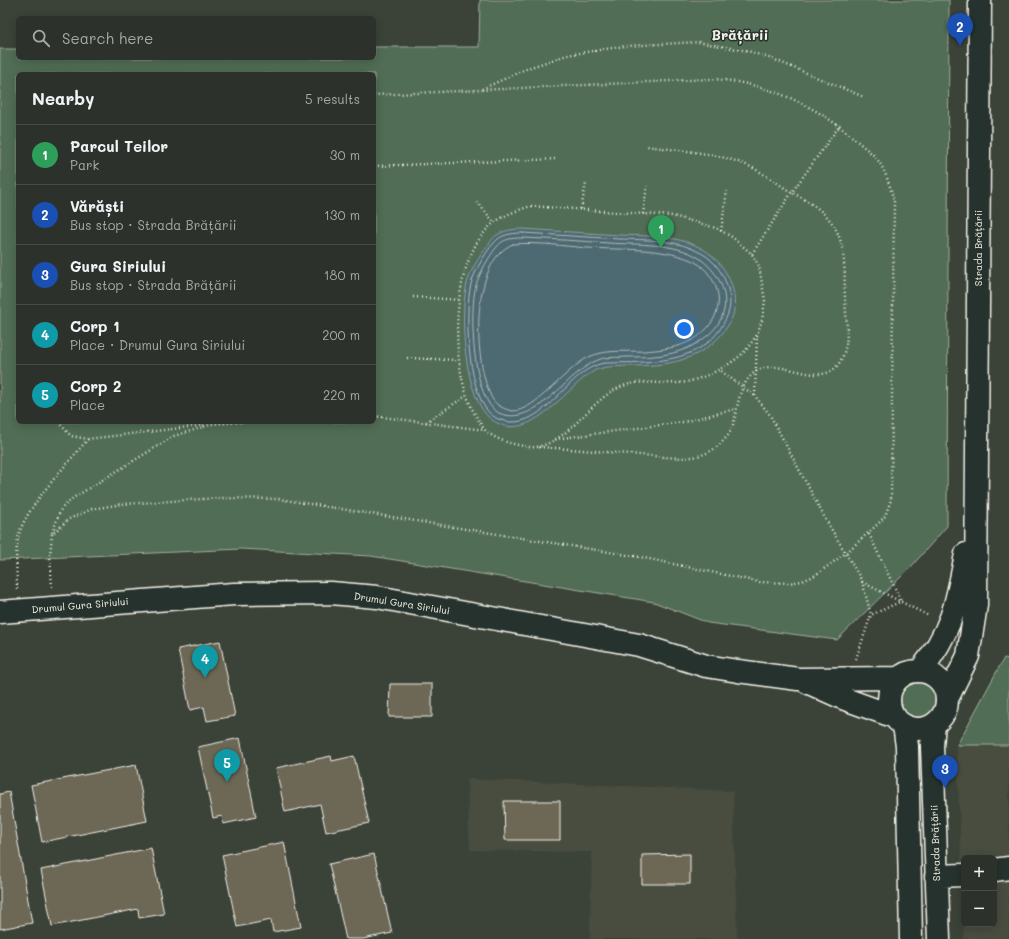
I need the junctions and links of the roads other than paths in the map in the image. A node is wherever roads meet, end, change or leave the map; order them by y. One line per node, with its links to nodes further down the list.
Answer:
1 (980, 0): 2 (street, Strada Brățării)
2 (976, 496): 4 (street, Strada Brățării); 7 (street, Strada Brățării)
3 (9, 611): 6 (street, Drumul Gura Siriului)
4 (920, 671): 5 (street); 7 (street)
5 (898, 678): 6 (street, Drumul Gura Siriului); 8 (street)
6 (798, 679): 8 (street, Drumul Gura Siriului)
7 (947, 699): 9 (street)
8 (899, 721): 9 (street); 14 (street)
9 (934, 724): 13 (street, Strada Brățării)
10 (1009, 868): 11 (street)
11 (997, 870)
12 (961, 875): 13 (street)
13 (936, 876): 15 (street, Strada Brățării)
14 (911, 939)
15 (939, 939)

